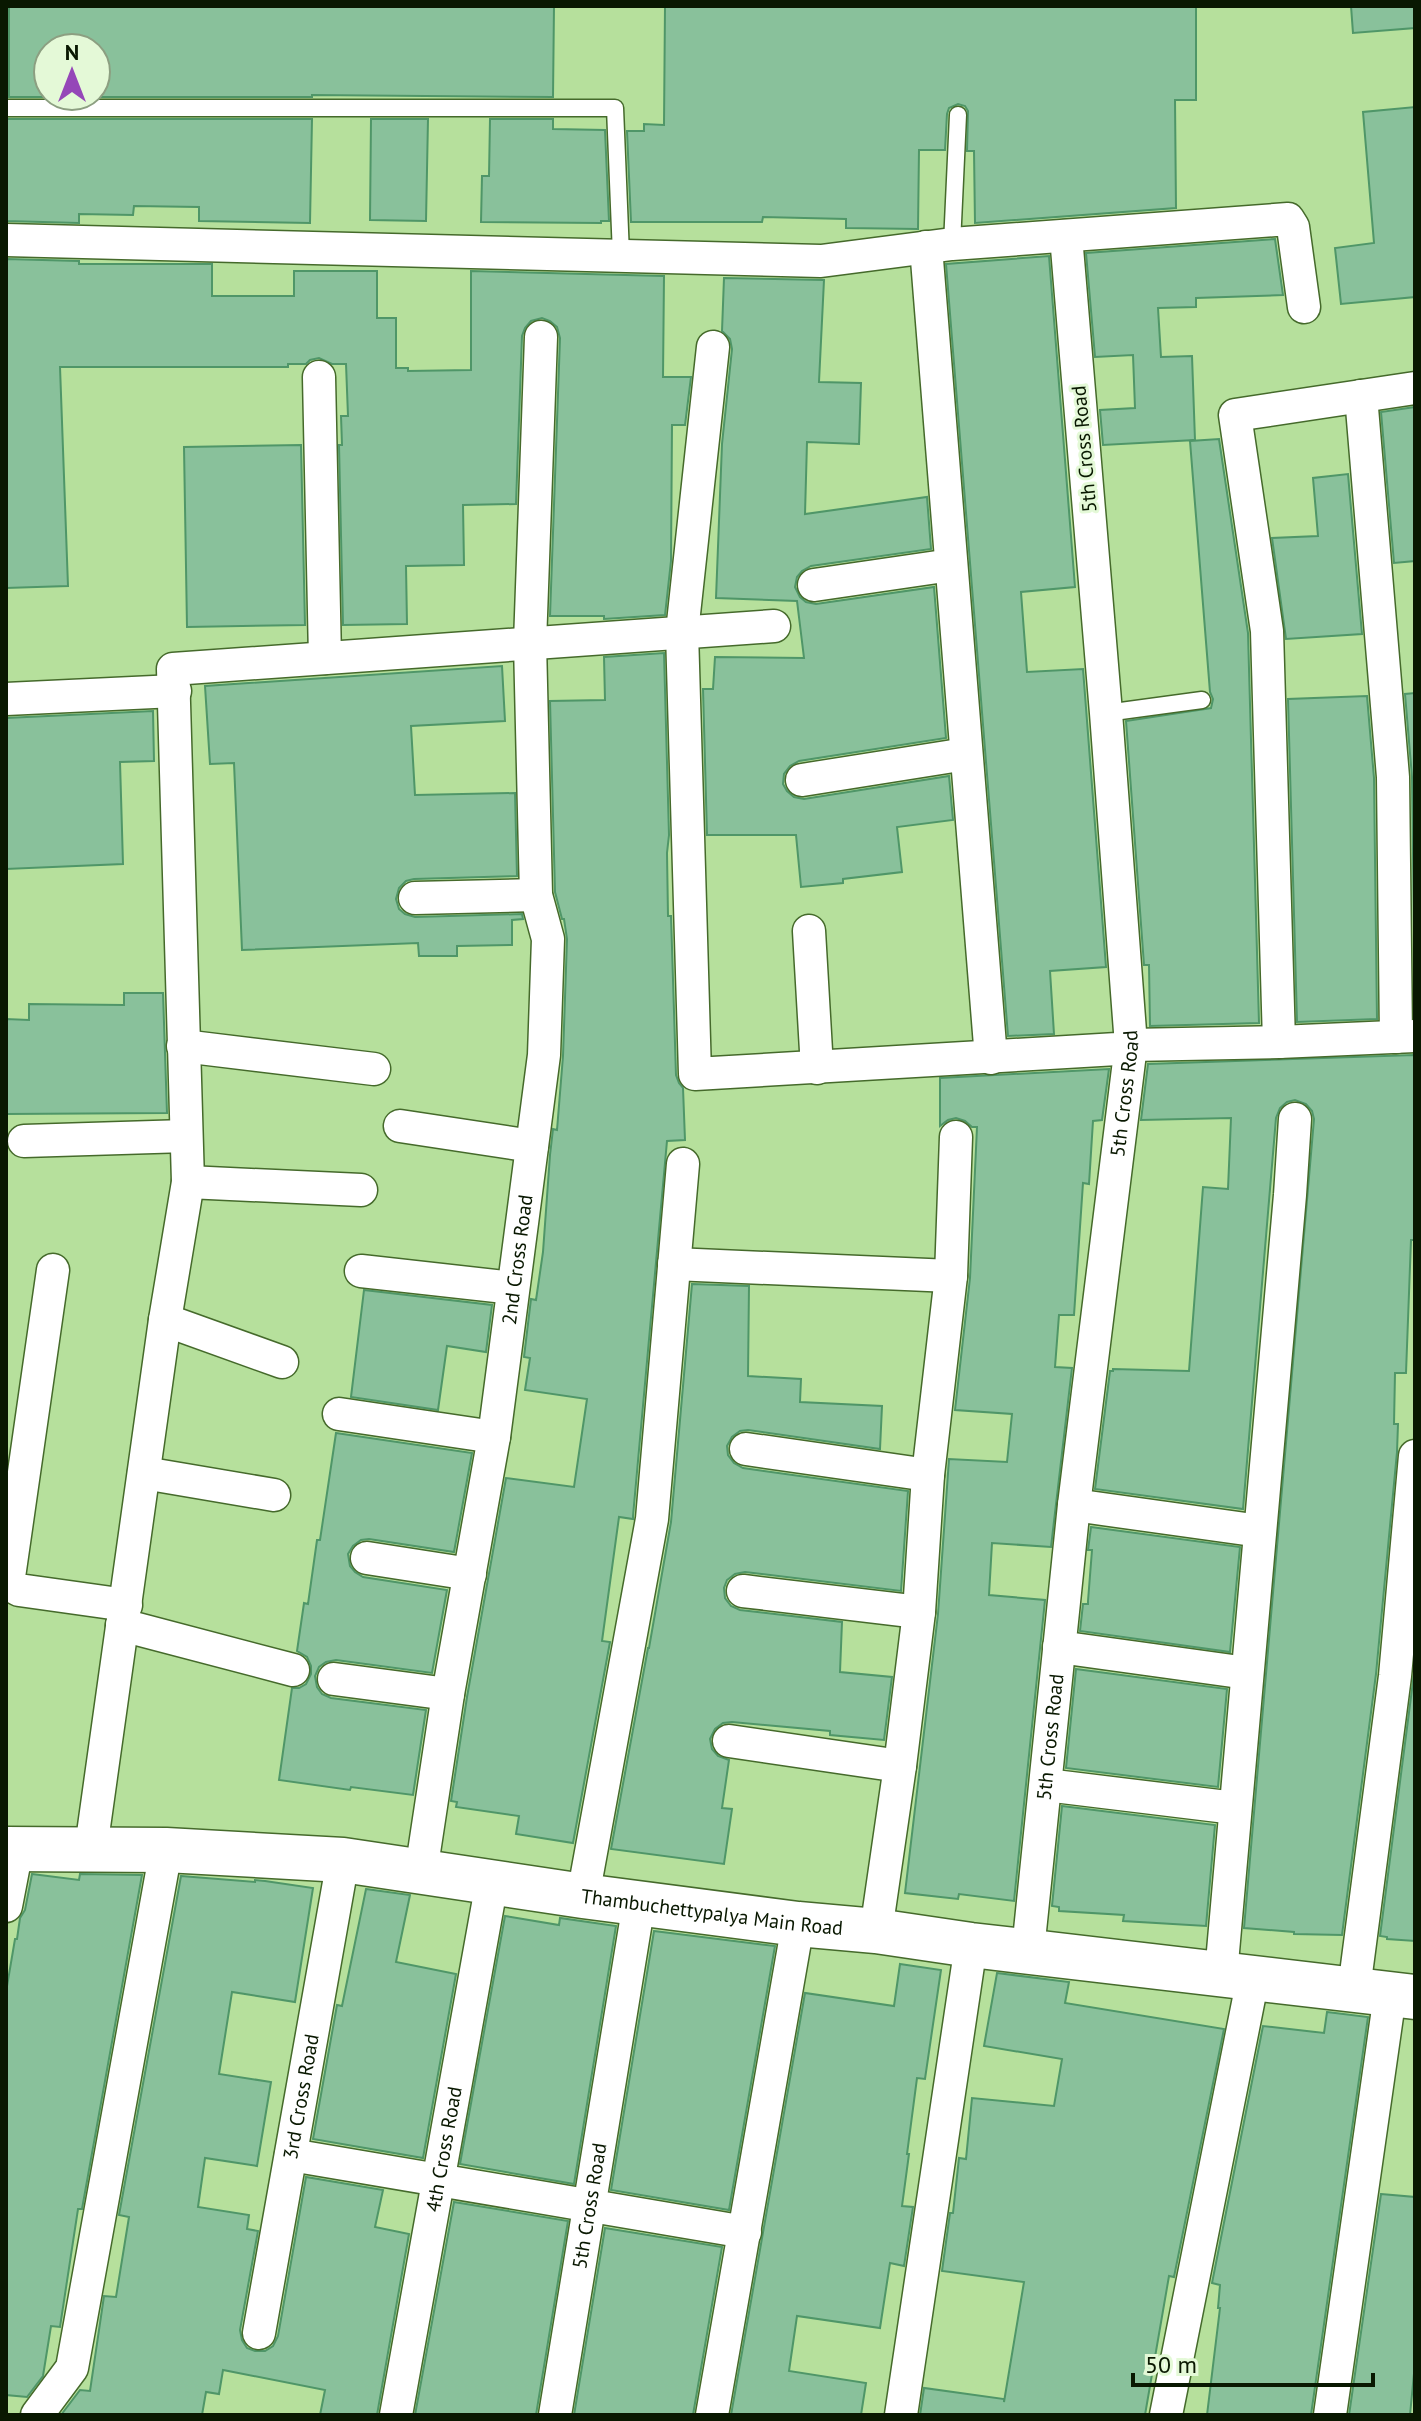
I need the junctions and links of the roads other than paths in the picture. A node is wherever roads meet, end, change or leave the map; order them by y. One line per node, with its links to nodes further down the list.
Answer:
1 (6, 108): 6 (lane)
2 (958, 115): 5 (lane)
3 (1066, 236): 5 (street); 7 (street); 22 (street, 5th Cross Road)
4 (6, 240): 6 (street)
5 (939, 246): 6 (street); 13 (street)
6 (621, 255)
7 (1304, 307)
8 (541, 337): 17 (street, 2nd Cross Road)
9 (713, 347): 16 (street)
10 (319, 377): 18 (street)
11 (1415, 388): 12 (street)
12 (1361, 396): 28 (street); 29 (street)
13 (951, 565): 14 (street); 23 (street)
14 (814, 585)
15 (774, 626): 16 (street)
16 (682, 632): 17 (street); 33 (street)
17 (530, 643): 18 (street); 25 (street, 2nd Cross Road)
18 (325, 658): 19 (street)
19 (175, 691): 20 (street); 31 (street)
20 (6, 699)
21 (1202, 700): 22 (lane)
22 (1106, 713): 30 (street, 5th Cross Road)
23 (966, 754): 24 (street); 32 (street)
24 (802, 780)
25 (536, 895): 26 (street); 40 (street, 2nd Cross Road)
26 (415, 898)
27 (809, 931): 33 (street)
28 (1405, 1036): 29 (street)
29 (1279, 1042): 30 (street)
30 (1131, 1045): 32 (street); 58 (street, 5th Cross Road)
31 (183, 1046): 34 (street); 37 (street)
32 (991, 1058): 33 (street)
33 (817, 1068)
34 (374, 1069)
35 (1295, 1119): 59 (street)
36 (400, 1126): 40 (street)
37 (186, 1136): 39 (street); 42 (street)
38 (956, 1137): 47 (street)
39 (24, 1141)
40 (532, 1146): 48 (street, 2nd Cross Road)
41 (683, 1164): 44 (street)
42 (188, 1182): 43 (street); 49 (street)
43 (361, 1190)
44 (674, 1264): 47 (street); 80 (street)
45 (53, 1270): 64 (street)
46 (361, 1271): 48 (street)
47 (951, 1276): 56 (street)
48 (513, 1288): 52 (street, 2nd Cross Road)
49 (165, 1320): 50 (street); 55 (street)
50 (282, 1362)
51 (339, 1414): 52 (street)
52 (494, 1437): 61 (street, 2nd Cross Road)
53 (746, 1449): 56 (street)
54 (1415, 1456): 88 (street)
55 (144, 1473): 57 (street); 64 (street)
56 (928, 1475): 63 (street)
57 (274, 1495)
58 (1074, 1505): 59 (street); 65 (street, 5th Cross Road)
59 (1260, 1531): 67 (street)
60 (367, 1558): 61 (street)
61 (470, 1574): 69 (street, 2nd Cross Road)
62 (743, 1591): 63 (street)
63 (919, 1612): 71 (street)
64 (124, 1615): 66 (street); 74 (street)
65 (1059, 1647): 67 (street); 72 (street, 5th Cross Road)
66 (293, 1670)
67 (1247, 1673): 73 (street)
68 (334, 1679): 69 (street)
69 (448, 1694): 78 (street, 2nd Cross Road)
70 (729, 1741): 71 (street)
71 (900, 1766): 84 (street)
72 (1046, 1785): 73 (street); 86 (street, 5th Cross Road)
73 (1235, 1808): 87 (street)
74 (91, 1848): 75 (main road, Thambuchettypalya Main Road); 76 (main road, Thambuchettypalya Main Road)
75 (11, 1849): 82 (street)
76 (166, 1850): 77 (main road, Thambuchettypalya Main Road); 94 (street)
77 (343, 1860): 78 (main road, Thambuchettypalya Main Road); 89 (street, 3rd Cross Road)
78 (421, 1872): 79 (main road, Thambuchettypalya Main Road)
79 (492, 1882): 80 (main road, Thambuchettypalya Main Road); 90 (street, 4th Cross Road)
80 (583, 1896): 81 (main road, Thambuchettypalya Main Road)
81 (639, 1903): 83 (main road, Thambuchettypalya Main Road); 91 (street, 5th Cross Road)
82 (6, 1906)
83 (798, 1924): 84 (main road, Thambuchettypalya Main Road); 92 (street)
84 (876, 1931): 85 (main road, Thambuchettypalya Main Road)
85 (971, 1945): 86 (main road, Thambuchettypalya Main Road); 98 (street)
86 (1028, 1950): 87 (main road, Thambuchettypalya Main Road)
87 (1237, 1976): 88 (main road, Thambuchettypalya Main Road); 99 (street)
88 (1386, 1994): 100 (street)
89 (291, 2155): 90 (street); 93 (street, 3rd Cross Road)
90 (439, 2181): 91 (street); 95 (street, 4th Cross Road)
91 (590, 2206): 92 (street); 96 (street, 5th Cross Road)
92 (745, 2232): 97 (street)
93 (259, 2333)
94 (37, 2415)
95 (396, 2415)
96 (555, 2415)
97 (712, 2415)
98 (901, 2415)
99 (1166, 2415)
100 (1330, 2415)

